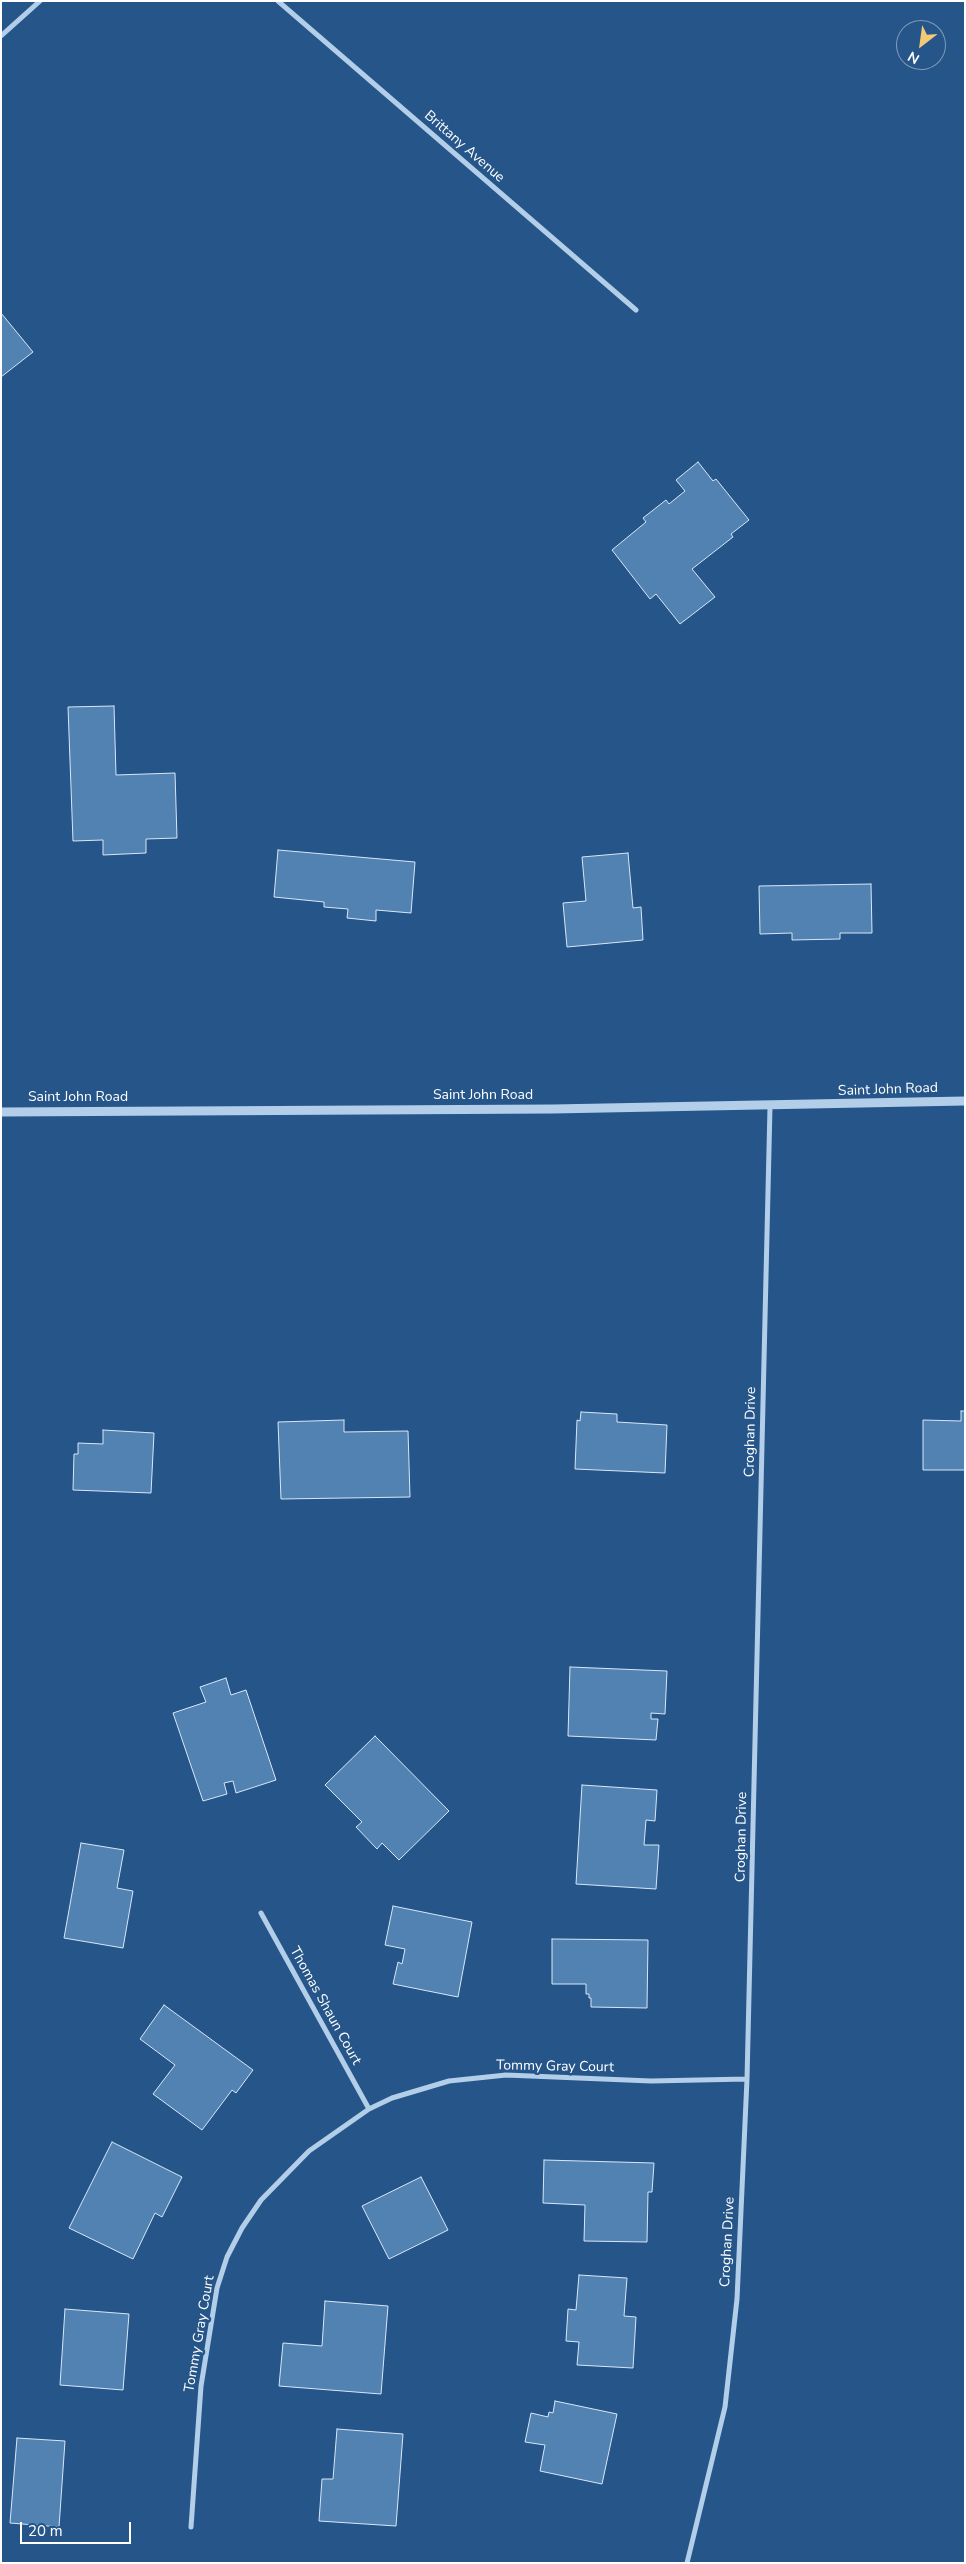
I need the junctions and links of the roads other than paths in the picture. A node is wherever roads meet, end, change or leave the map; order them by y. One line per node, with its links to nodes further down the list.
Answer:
1 (40, 1): 3 (street)
2 (278, 1): 4 (street, Brittany Avenue)
3 (1, 36)
4 (636, 310)
5 (965, 1101): 6 (street, Saint John Road)
6 (770, 1107): 7 (street, Saint John Road); 9 (street, Croghan Drive)
7 (1, 1112)
8 (262, 1913): 10 (street, Thomas Shaun Court)
9 (747, 2079): 10 (street, Tommy Gray Court); 12 (street, Croghan Drive)
10 (369, 2109): 11 (street, Tommy Gray Court)
11 (190, 2527)
12 (687, 2563)

